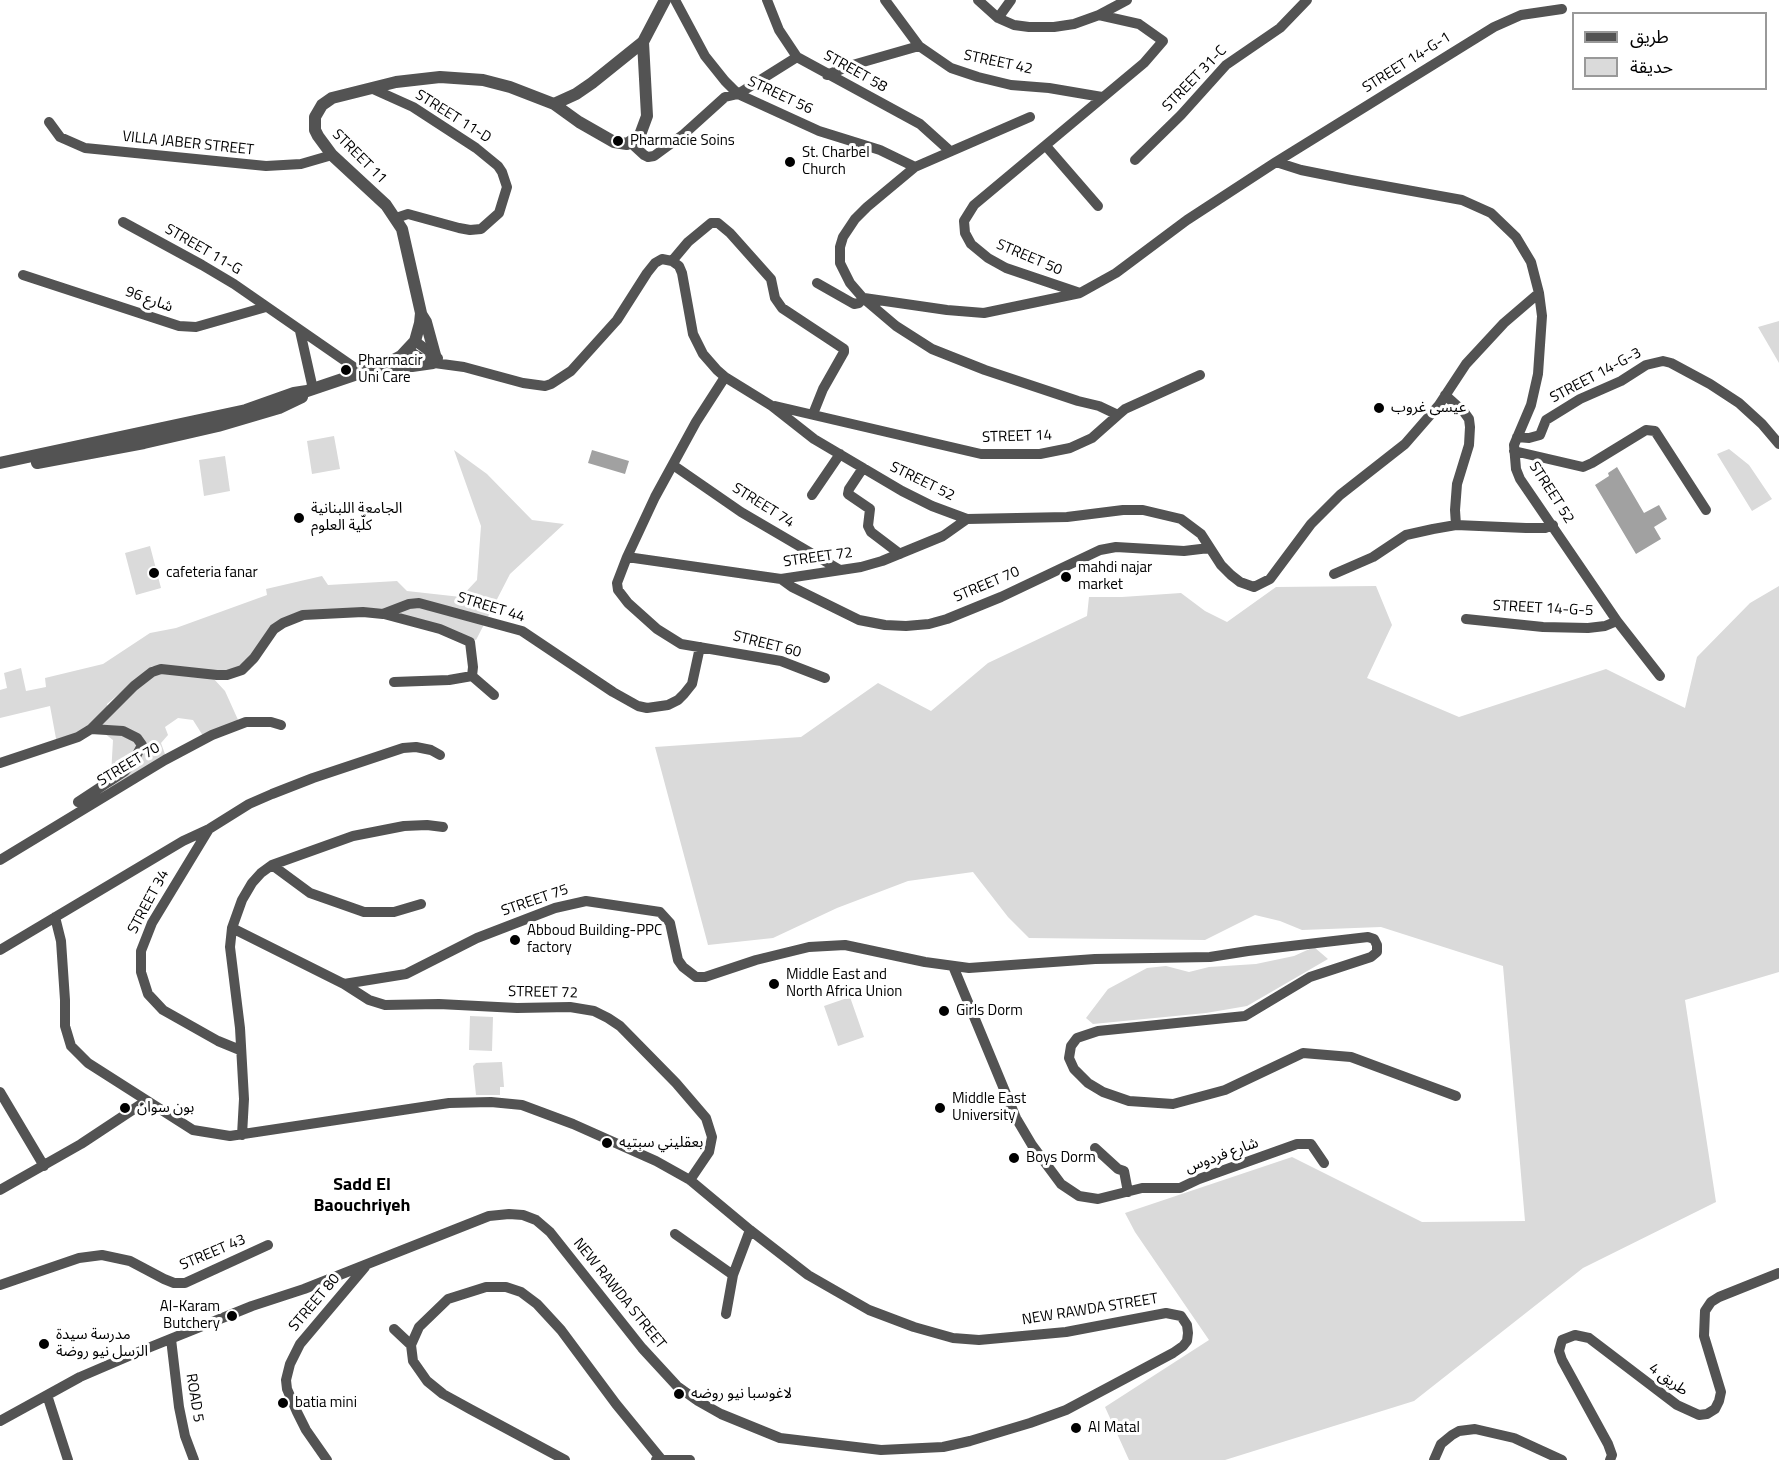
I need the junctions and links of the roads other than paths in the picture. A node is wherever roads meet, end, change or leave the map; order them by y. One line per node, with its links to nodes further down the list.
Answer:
1 (665, 0): 13 (street)
2 (675, 0): 18 (street, STREET 56)
3 (766, 0): 15 (street, STREET 58)
4 (885, 0): 14 (street, STREET 42)
5 (978, 0): 11 (street)
6 (1011, 0): 11 (street)
7 (1128, 0): 10 (street); 12 (street)
8 (1307, 0): 27 (street, STREET 31-C)
9 (1562, 9): 28 (street, STREET 14-G-1)
10 (1099, 15): 11 (street); 12 (street, STREET 50)
11 (998, 18)
12 (1135, 22): 19 (street, STREET 50)
13 (643, 42): 20 (street); 23 (street)
14 (919, 46): 16 (street); 19 (street, STREET 42)
15 (797, 57): 16 (street, STREET 58); 18 (street)
16 (827, 75): 25 (street, STREET 58)
17 (373, 89): 20 (street, STREET 11); 26 (street, STREET 11); 31 (street, STREET 11-D)
18 (738, 94): 23 (street); 29 (street, STREET 56)
19 (1102, 97): 24 (street, STREET 50)
20 (554, 104): 23 (street, STREET 11)
21 (1030, 117): 25 (street)
22 (49, 122): 26 (street, VILLA JABER STREET)
23 (631, 143)
24 (1046, 146): 30 (street); 36 (street, STREET 50)
25 (950, 151): 29 (street)
26 (332, 155): 31 (street, STREET 11)
27 (1135, 160)
28 (1276, 162): 36 (street, STREET 14-G-1); 37 (street, STREET 52)
29 (915, 167): 38 (street)
30 (1098, 206)
31 (396, 218): 40 (street, STREET 11)
32 (123, 222): 39 (street, STREET 11-G)
33 (672, 261): 43 (street); 47 (street, STREET 52); 51 (street)
34 (23, 275): 39 (street, شارع 96)
35 (817, 283): 38 (street, STREET 50)
36 (1080, 293): 38 (street, STREET 50)
37 (1539, 293): 49 (street); 53 (street, STREET 52)
38 (863, 298): 52 (street)
39 (266, 308): 41 (street, STREET 11-G)
40 (421, 314): 42 (street, STREET 11); 43 (street)
41 (300, 331): 45 (street); 48 (street)
42 (411, 345): 43 (street); 44 (street)
43 (437, 360): 44 (street)
44 (384, 365): 45 (street)
45 (361, 372): 48 (street)
46 (1200, 375): 52 (street, STREET 14)
47 (725, 377): 50 (street, STREET 52); 58 (street)
48 (310, 390): 57 (street); 60 (street)
49 (1445, 395): 64 (street); 66 (street, STREET 52)
50 (772, 406): 51 (street, STREET 14); 56 (street, STREET 52)
51 (813, 414): 52 (street, STREET 14)
52 (1118, 415)
53 (1517, 438): 54 (street, STREET 14-G-3); 55 (street, STREET 52)
54 (1779, 444)
55 (1514, 451): 62 (street); 65 (street, STREET 52)
56 (840, 454): 59 (street, STREET 52); 61 (street)
57 (0, 463)
58 (673, 465): 68 (street); 69 (street, STREET 74)
59 (863, 468): 63 (street, STREET 52); 67 (street)
60 (0, 470)
61 (812, 495)
62 (1706, 510)
63 (967, 519): 66 (street, STREET 52); 67 (street, STREET 72)
64 (1456, 525): 65 (street); 70 (street)
65 (1553, 525): 74 (street, STREET 52)
66 (1209, 548): 71 (street, STREET 70)
67 (900, 554): 69 (street, STREET 72)
68 (627, 557): 71 (street, STREET 72); 75 (street)
69 (840, 570): 71 (street, STREET 72)
70 (1334, 574)
71 (782, 579)
72 (383, 614): 75 (street, STREET 44); 76 (street); 82 (street, STREET 44)
73 (1466, 619): 74 (street, STREET 14-G-5)
74 (1617, 621): 77 (street, STREET 52)
75 (700, 647): 78 (street, STREET 60)
76 (472, 676): 79 (street); 80 (street)
77 (1660, 676)
78 (825, 678)
79 (394, 682)
80 (494, 695)
81 (281, 725): 88 (street, STREET 70)
82 (91, 729): 84 (street, STREET 44); 85 (street)
83 (440, 754): 87 (street, STREET 34)
84 (0, 763)
85 (78, 802)
86 (443, 827): 89 (street)
87 (209, 829): 91 (street, STREET 34); 100 (street, STREET 34)
88 (0, 860)
89 (272, 865): 90 (street); 92 (street)
90 (421, 904)
91 (55, 917): 95 (street, STREET 34); 103 (street, NEW RAWDA STREET)
92 (232, 928): 93 (street); 94 (street)
93 (247, 935): 94 (street); 98 (street)
94 (230, 947): 100 (street)
95 (0, 950)
96 (953, 966): 97 (street); 98 (street, STREET 75); 99 (street, شارع فردوس)
97 (969, 968): 99 (street); 102 (street)
98 (344, 984): 108 (street, STREET 72)
99 (960, 984): 110 (street, شارع فردوس)
100 (240, 1050): 104 (street)
101 (0, 1092): 107 (street)
102 (1456, 1096)
103 (146, 1101): 104 (street, NEW RAWDA STREET); 107 (street)
104 (242, 1135): 108 (street, NEW RAWDA STREET)
105 (1095, 1148): 110 (street)
106 (1324, 1163): 110 (street, شارع فردوس)
107 (44, 1166): 109 (street)
108 (690, 1180): 111 (street, NEW RAWDA STREET)
109 (0, 1190)
110 (1128, 1192)
111 (750, 1230): 114 (street, NEW RAWDA STREET); 116 (street)
112 (675, 1234): 116 (street)
113 (268, 1245): 117 (street, STREET 43)
114 (368, 1264): 120 (street, NEW RAWDA STREET); 128 (street, STREET 80)
115 (1779, 1273): 134 (street, طريق 4)
116 (733, 1275): 118 (street)
117 (0, 1285)
118 (726, 1314)
119 (394, 1329): 121 (street)
120 (171, 1339): 122 (street, NEW RAWDA STREET); 127 (street, ROAD 5)
121 (411, 1345): 125 (street); 129 (street)
122 (47, 1395): 123 (street, NEW RAWDA STREET); 126 (street)
123 (1, 1420)
124 (1439, 1448): 131 (street); 132 (street); 133 (street)
125 (658, 1459): 130 (street)
126 (68, 1460)
127 (194, 1460)
128 (327, 1460)
129 (565, 1460)
130 (690, 1460)
131 (1428, 1460)
132 (1434, 1460)
133 (1562, 1460)
134 (1610, 1460)

